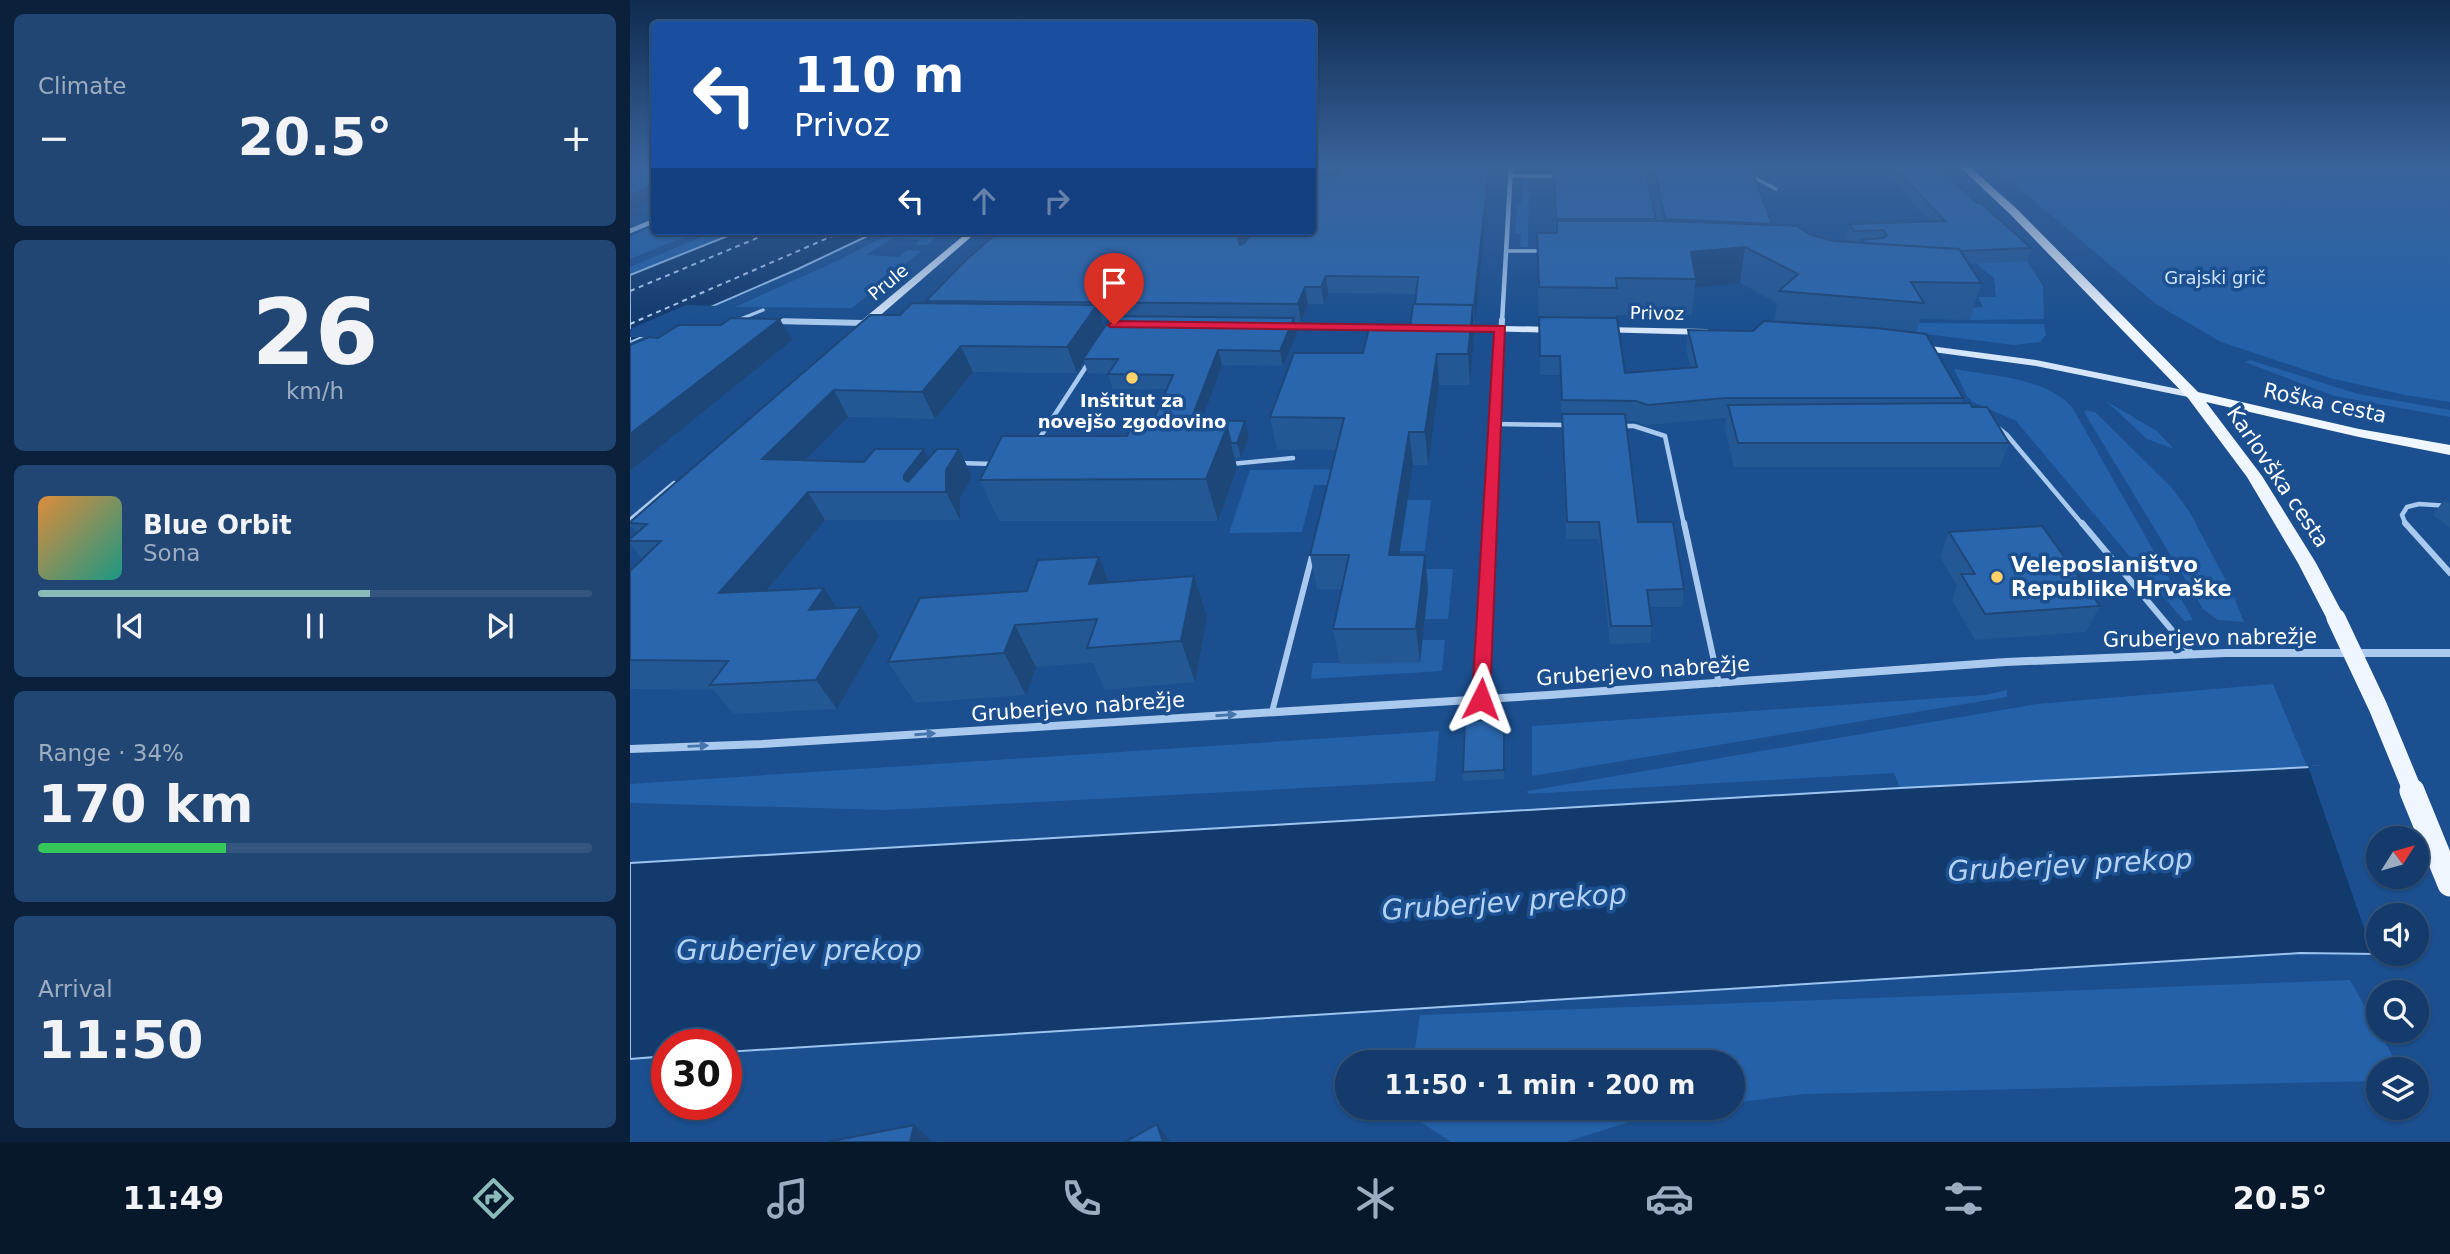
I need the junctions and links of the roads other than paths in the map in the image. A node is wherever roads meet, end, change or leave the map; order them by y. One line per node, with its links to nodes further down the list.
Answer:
1 (1508, 219): 6 (street)
2 (2021, 219): 23 (main road, Karlovška cesta)
3 (651, 222): 4 (street)
4 (630, 231)
5 (969, 235): 13 (street, Prule)
6 (1506, 251): 7 (lane); 17 (street)
7 (1557, 251)
8 (764, 310): 9 (lane)
9 (737, 321): 10 (street)
10 (750, 321)
11 (763, 321): 13 (street)
12 (887, 323): 13 (street)
13 (861, 326)
14 (1261, 327): 15 (street)
15 (1424, 328)
16 (1449, 328): 17 (street)
17 (1500, 329): 18 (street); 25 (street)
18 (1571, 330)
19 (1585, 330): 20 (street, Privoz)
20 (1722, 332)
21 (1907, 346): 23 (street)
22 (1092, 357): 28 (lane)
23 (2193, 395): 29 (main road, Roška cesta); 45 (main road, Karlovška cesta, bridge)
24 (1987, 423): 40 (lane)
25 (1496, 424): 26 (lane); 42 (street)
26 (1582, 425)
27 (1608, 425): 41 (lane)
28 (1036, 443)
29 (2450, 450)
30 (1293, 458): 33 (lane)
31 (955, 463): 32 (lane)
32 (995, 464)
33 (1217, 464)
34 (685, 475): 36 (street)
35 (2450, 506): 38 (lane)
36 (630, 521)
37 (1314, 547): 43 (lane)
38 (2450, 573)
39 (2450, 653): 40 (street, Gruberjevo nabrežje)
40 (2192, 654): 41 (street, Gruberjevo nabrežje)
41 (1719, 684): 42 (street, Gruberjevo nabrežje)
42 (1481, 699): 43 (street, Gruberjevo nabrežje)
43 (1272, 712): 44 (street, Gruberjevo nabrežje, one-way to 43)
44 (630, 749)
45 (2450, 884)

